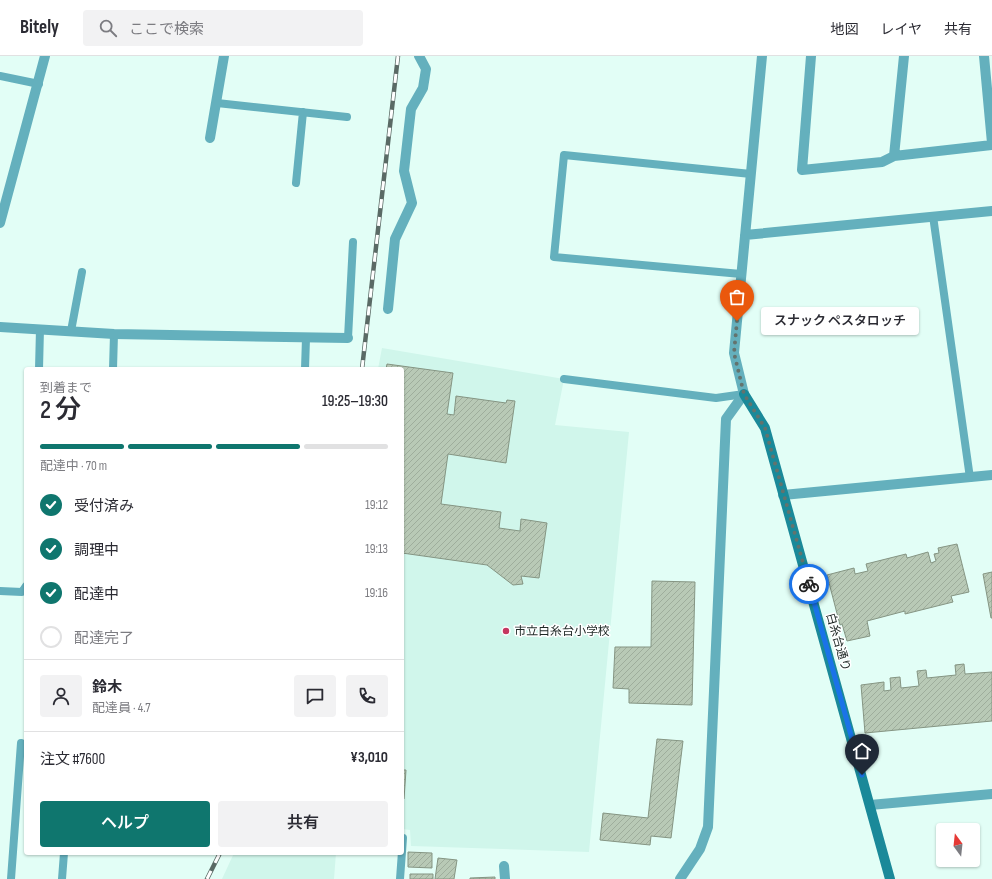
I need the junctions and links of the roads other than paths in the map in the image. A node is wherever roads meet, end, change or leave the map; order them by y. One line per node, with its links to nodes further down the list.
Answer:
1 (45, 56): 9 (street)
2 (224, 56): 10 (street)
3 (419, 56): 26 (street)
4 (762, 56): 16 (street)
5 (812, 56): 15 (street)
6 (904, 56): 15 (street)
7 (984, 56): 14 (street)
8 (0, 76): 9 (lane)
9 (39, 84): 18 (street)
10 (217, 103): 11 (lane); 13 (street)
11 (303, 112): 12 (lane); 17 (lane)
12 (347, 117)
13 (210, 138)
14 (992, 144): 15 (street)
15 (894, 156)
16 (751, 174): 22 (street); 25 (lane)
17 (296, 183)
18 (4, 194): 21 (street)
19 (992, 211): 20 (street)
20 (934, 216): 22 (street); 39 (lane)
21 (0, 223)
22 (745, 235): 25 (street)
23 (354, 242): 32 (lane)
24 (82, 272): 29 (lane)
25 (741, 274): 37 (street)
26 (388, 309)
27 (0, 327): 28 (street)
28 (40, 330): 29 (street); 33 (lane)
29 (71, 331): 30 (street)
30 (114, 334): 31 (street); 34 (lane)
31 (306, 338): 32 (street); 35 (lane)
32 (348, 338)
33 (39, 367)
34 (113, 367)
35 (305, 367)
36 (564, 379): 37 (lane)
37 (744, 394): 40 (street, 白糸台通り); 53 (street)
38 (992, 475): 39 (street)
39 (970, 478): 40 (street)
40 (784, 495): 45 (street, 白糸台通り)
41 (24, 589): 42 (lane)
42 (0, 591)
43 (21, 743): 49 (lane)
44 (992, 794): 45 (street)
45 (870, 805): 54 (street, 白糸台通り)
46 (64, 855): 50 (lane)
47 (402, 855): 51 (lane)
48 (504, 866): 52 (street)
49 (11, 879)
50 (62, 879)
51 (400, 879)
52 (505, 879)
53 (680, 879)
54 (890, 879)

